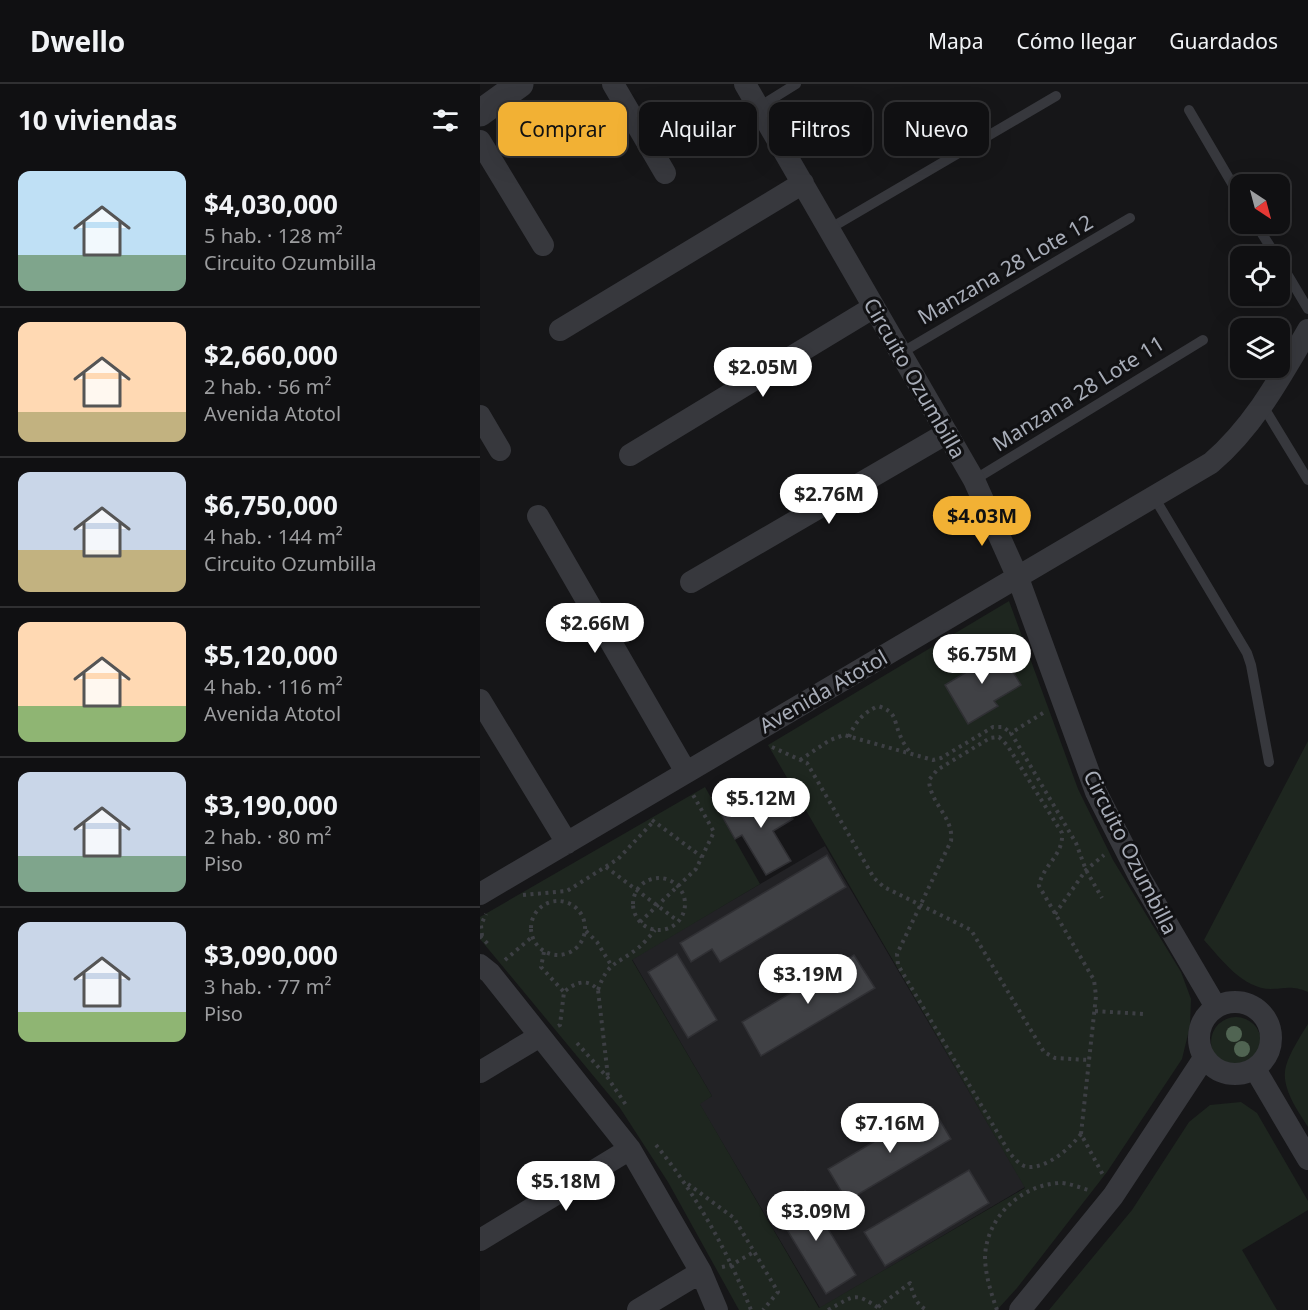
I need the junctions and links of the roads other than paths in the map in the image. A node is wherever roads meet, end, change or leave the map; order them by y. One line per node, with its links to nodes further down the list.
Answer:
1 (520, 84): 8 (street)
2 (613, 84): 10 (street)
3 (745, 84): 6 (street, Circuito Ozumbilla)
4 (796, 84): 6 (lane)
5 (1056, 96): 14 (lane)
6 (759, 107): 12 (street, Circuito Ozumbilla)
7 (1189, 110): 11 (lane)
8 (480, 113)
9 (480, 141): 15 (street)
10 (665, 173)
11 (1230, 180)
12 (803, 183): 14 (street, Circuito Ozumbilla); 19 (street)
13 (1130, 218): 22 (lane, Manzana 28 Lote 12)
14 (829, 228): 17 (street, Circuito Ozumbilla)
15 (543, 245)
16 (1290, 279): 18 (lane)
17 (874, 307): 22 (street, Circuito Ozumbilla); 27 (street)
18 (1308, 309)
19 (560, 330)
20 (1308, 330): 23 (street, Avenida Atotol)
21 (1203, 340): 28 (lane, Manzana 28 Lote 11)
22 (901, 353): 25 (street, Circuito Ozumbilla)
23 (1263, 406): 29 (lane); 30 (street, Avenida Atotol)
24 (480, 416): 26 (street)
25 (947, 433): 28 (street, Circuito Ozumbilla); 33 (street)
26 (501, 450)
27 (630, 455)
28 (975, 480): 32 (street, Circuito Ozumbilla)
29 (1308, 480)
30 (1154, 498): 32 (street, Avenida Atotol); 35 (lane)
31 (538, 516): 36 (street)
32 (1018, 578): 36 (street, Avenida Atotol); 40 (street, Circuito Ozumbilla)
33 (691, 582)
34 (480, 700): 37 (street)
35 (1269, 762)
36 (684, 773): 37 (street, Avenida Atotol)
37 (567, 843): 38 (street, Avenida Atotol)
38 (480, 894)
39 (485, 969): 41 (street)
40 (1216, 1007): 42 (street); 43 (street)
41 (540, 1036): 44 (street); 45 (street)
42 (1204, 1058): 43 (street); 51 (street)
43 (1255, 1069): 46 (street)
44 (480, 1072)
45 (630, 1149): 47 (street); 48 (street)
46 (1308, 1159)
47 (480, 1240)
48 (701, 1272): 49 (street); 50 (street)
49 (638, 1310)
50 (717, 1310)
51 (1020, 1310)

